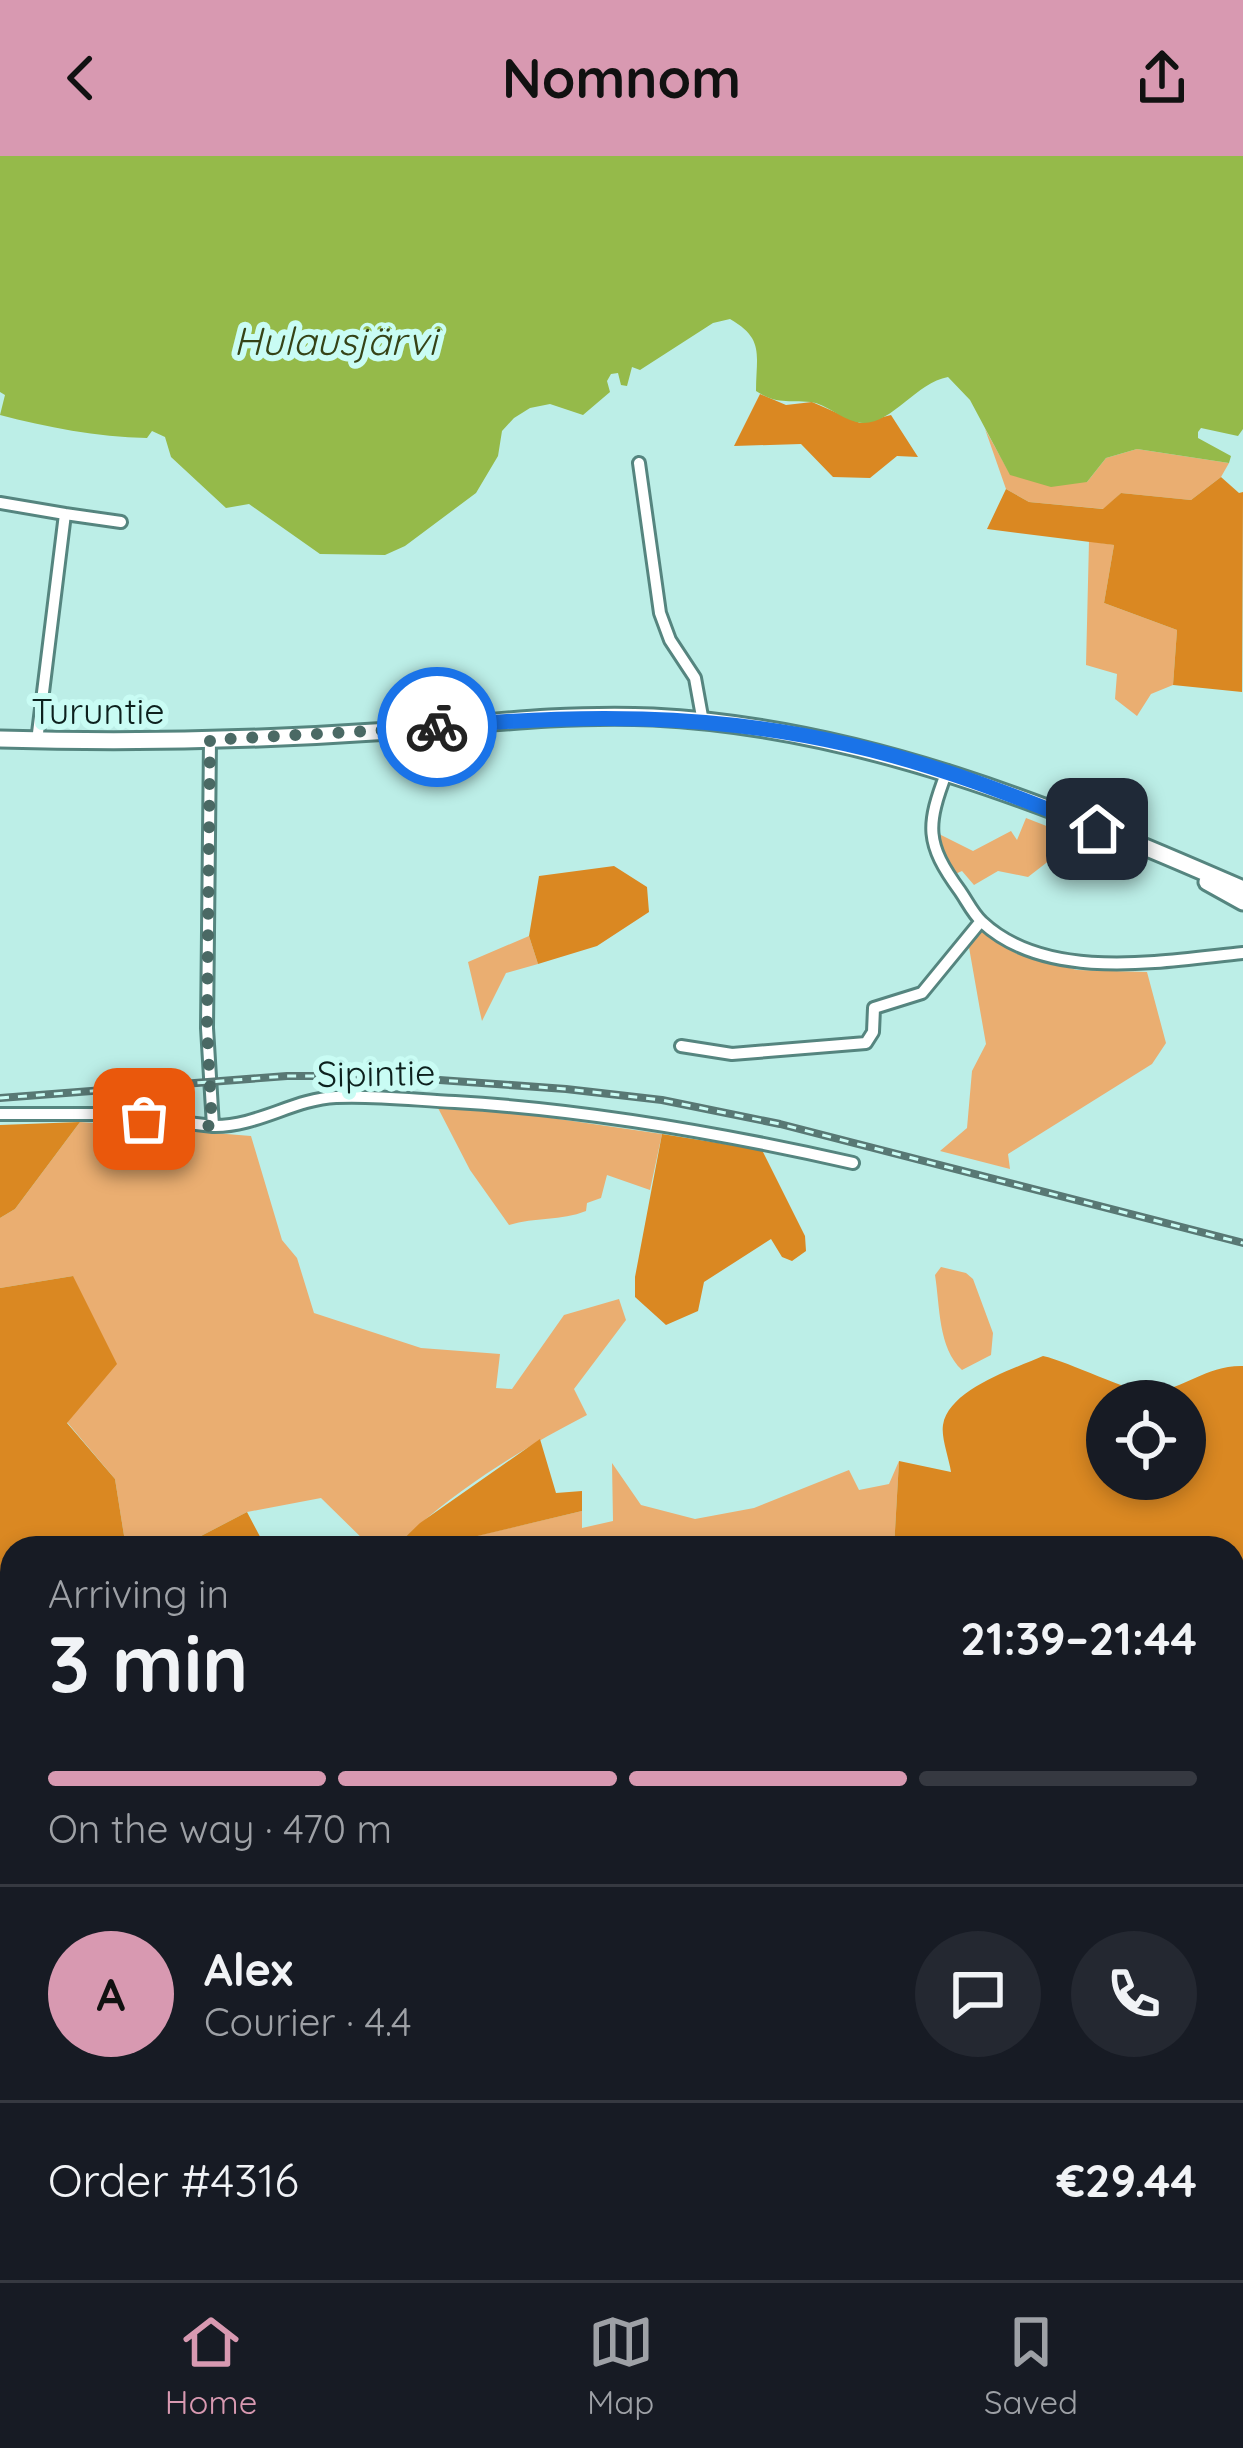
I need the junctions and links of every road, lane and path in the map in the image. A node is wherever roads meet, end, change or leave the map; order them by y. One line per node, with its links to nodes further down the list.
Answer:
1 (639, 463): 5 (street)
2 (0, 502): 3 (street)
3 (65, 514): 4 (street); 7 (street)
4 (121, 522)
5 (703, 722): 8 (main road, Turuntie); 9 (main road, Turuntie)
6 (0, 740): 7 (main road, Turuntie)
7 (37, 740): 8 (main road, Turuntie)
8 (210, 740): 17 (street)
9 (947, 771): 10 (main road, Turuntie); 13 (street)
10 (1179, 864): 11 (main road, Turuntie); 12 (main road, Turuntie)
11 (1243, 889)
12 (1243, 902)
13 (981, 921): 14 (street); 15 (street)
14 (1243, 953)
15 (681, 1046)
16 (0, 1114): 17 (street, Sipintie)
17 (212, 1126): 18 (street, Sipintie)
18 (853, 1162)

